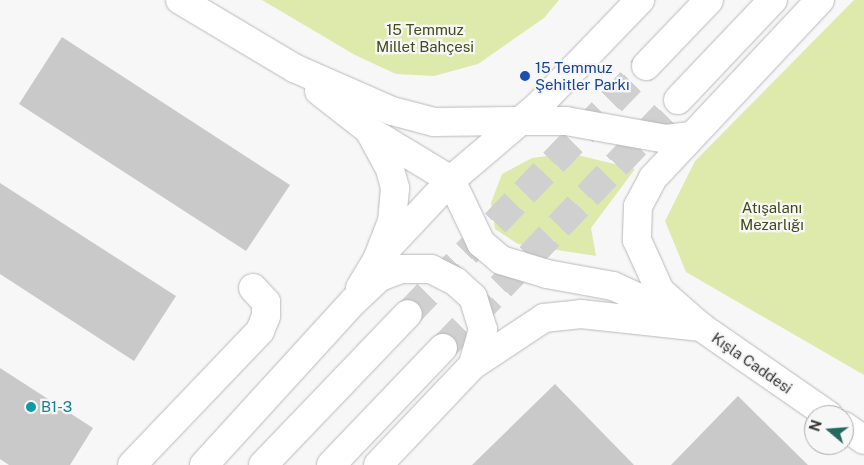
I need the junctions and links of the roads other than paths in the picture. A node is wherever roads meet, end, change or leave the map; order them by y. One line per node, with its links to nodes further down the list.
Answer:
1 (180, 0): 7 (main road)
2 (640, 0): 9 (main road)
3 (709, 0): 6 (main road)
4 (773, 0): 8 (main road)
5 (820, 0): 11 (main road)
6 (646, 66)
7 (294, 68): 9 (main road); 10 (main road)
8 (678, 100)
9 (515, 121): 11 (main road); 12 (main road)
10 (370, 131): 12 (main road); 13 (main road)
11 (689, 136): 17 (main road)
12 (451, 180): 13 (main road); 17 (main road)
13 (378, 258): 15 (main road)
14 (254, 288): 21 (main road)
15 (354, 301): 19 (main road); 22 (main road)
16 (408, 314): 23 (main road)
17 (701, 327): 19 (main road); 20 (main road, Kışla Caddesi)
18 (443, 348): 24 (main road)
19 (473, 365): 25 (main road)
20 (814, 405)
21 (132, 465)
22 (204, 465)
23 (263, 465)
24 (331, 465)
25 (378, 465)

